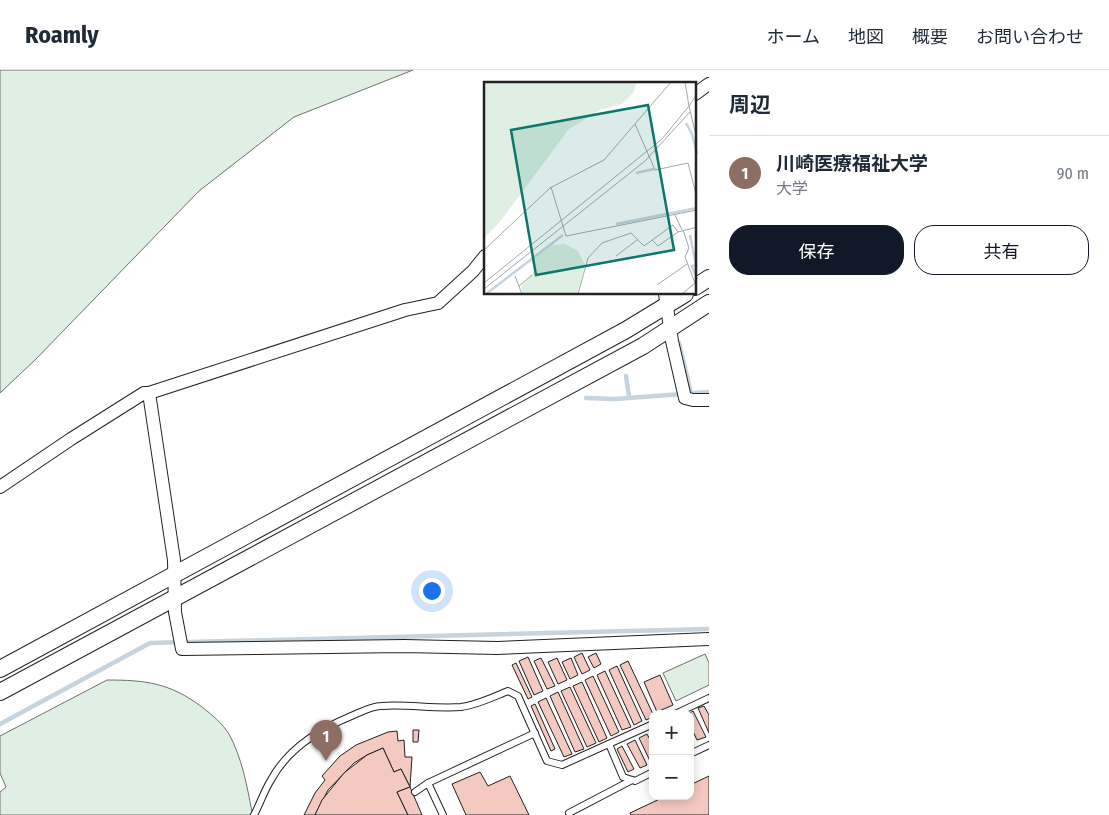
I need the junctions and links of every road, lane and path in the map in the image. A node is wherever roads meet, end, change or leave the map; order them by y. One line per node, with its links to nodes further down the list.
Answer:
1 (709, 84): 2 (street)
2 (696, 93)
3 (484, 257): 10 (street)
4 (709, 278): 5 (street)
5 (696, 286)
6 (681, 295): 7 (street)
7 (666, 299): 9 (street); 13 (street)
8 (709, 303): 9 (street)
9 (670, 328): 11 (street); 14 (street)
10 (149, 393): 12 (street); 13 (street)
11 (709, 400)
12 (0, 487)
13 (175, 575): 14 (street); 16 (street)
14 (175, 598): 15 (street); 17 (street)
15 (709, 639)
16 (0, 669)
17 (0, 692)
18 (709, 698): 19 (lane)
19 (683, 710)
20 (649, 726): 22 (lane)
21 (535, 733): 22 (lane); 27 (lane); 30 (lane)
22 (609, 744): 26 (lane)
23 (709, 745): 24 (lane)
24 (694, 752)
25 (649, 774): 26 (lane)
26 (632, 780): 29 (lane)
27 (428, 782): 28 (lane); 31 (lane)
28 (415, 792)
29 (569, 813)
30 (254, 815)
31 (443, 815)

